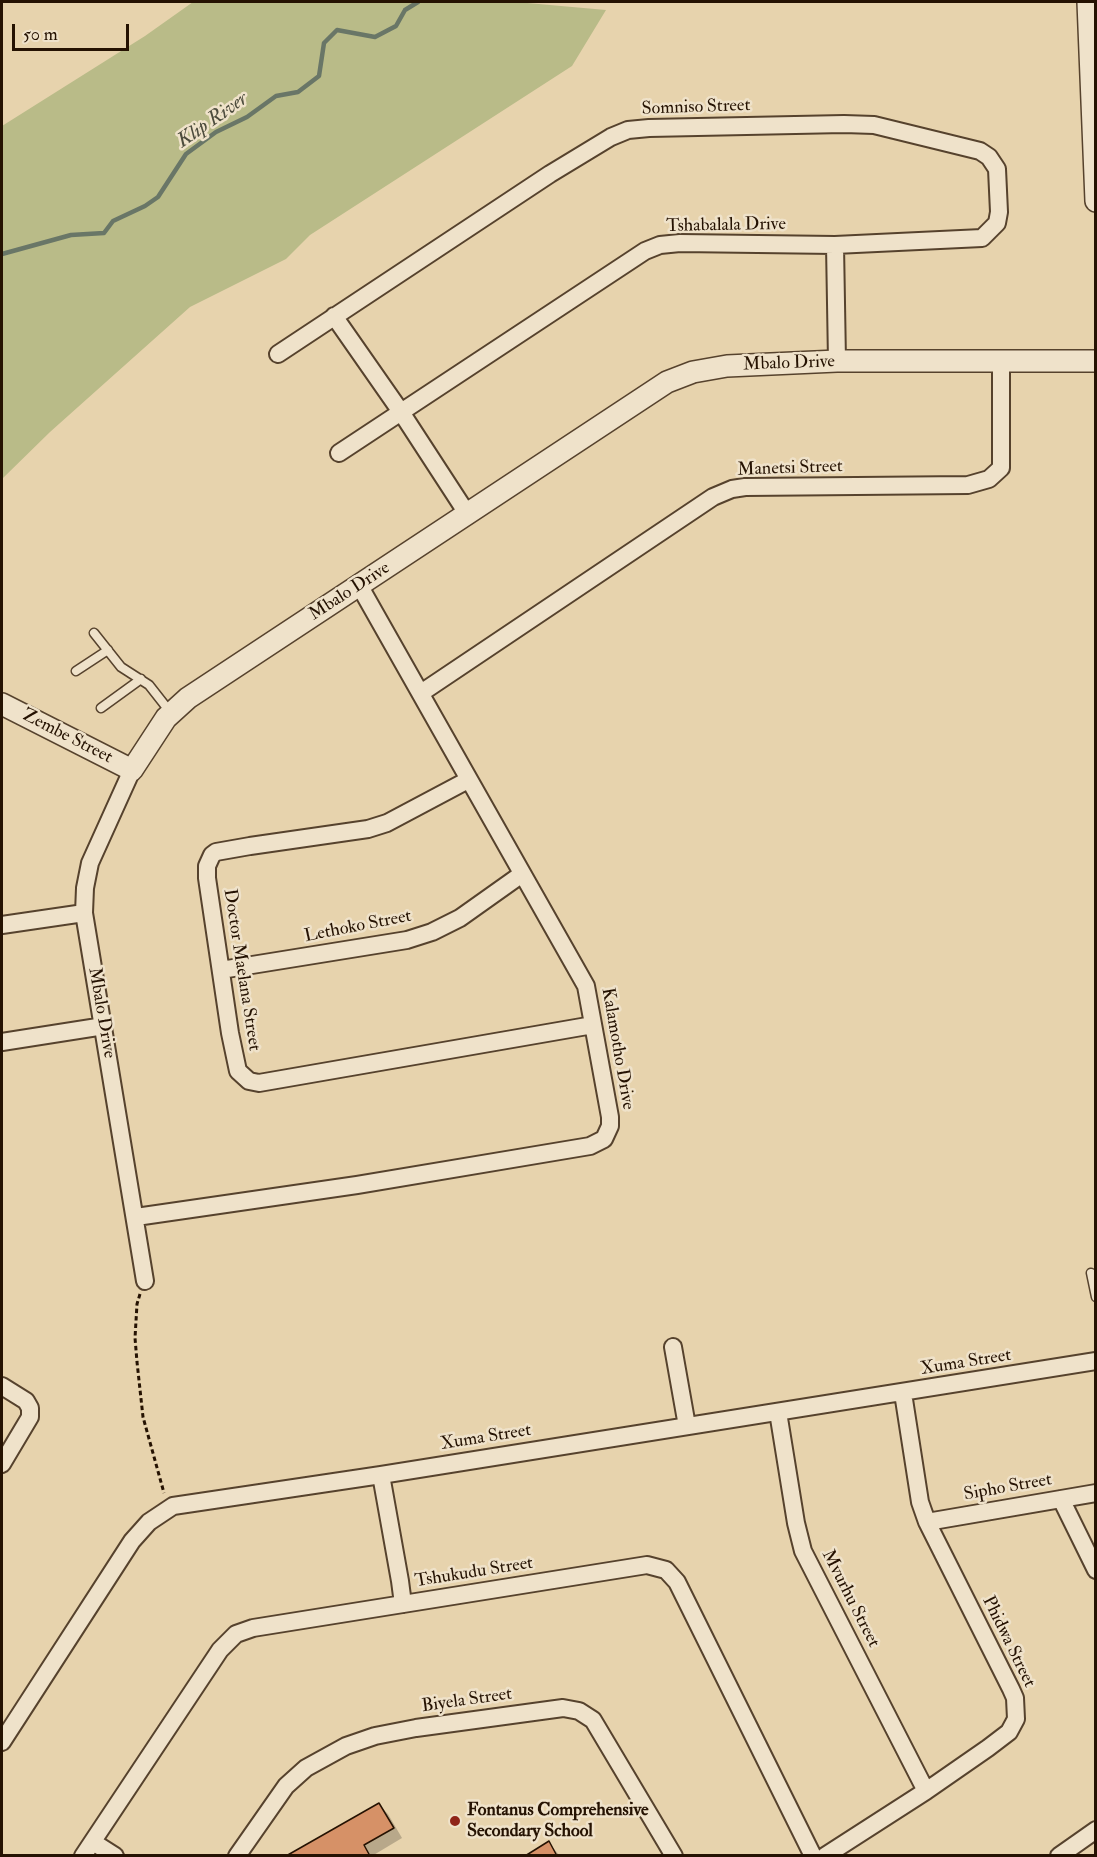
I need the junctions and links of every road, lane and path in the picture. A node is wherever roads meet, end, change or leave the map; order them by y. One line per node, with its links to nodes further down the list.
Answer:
1 (1088, 2): 2 (street)
2 (1095, 201)
3 (989, 232): 4 (street, Tshabalala Drive); 5 (street, Somniso Street)
4 (836, 245): 8 (street); 10 (street, Tshabalala Drive)
5 (334, 316): 6 (street, Somniso Street); 10 (street)
6 (278, 354)
7 (1001, 360): 8 (street, Mbalo Drive); 9 (street, Mbalo Drive); 18 (street, Manetsi Street)
8 (837, 361): 12 (street, Mbalo Drive)
9 (1095, 361)
10 (401, 412): 11 (street, Tshabalala Drive); 12 (street)
11 (339, 453)
12 (468, 515): 13 (street, Mbalo Drive)
13 (359, 585): 18 (street, Kalamotho Drive); 21 (street, Mbalo Drive)
14 (94, 633): 15 (lane)
15 (108, 650): 16 (lane); 17 (lane)
16 (76, 670)
17 (141, 679): 20 (lane); 21 (lane)
18 (421, 693): 23 (street, Kalamotho Drive)
19 (2, 704): 22 (street, Zembe Street)
20 (101, 708)
21 (171, 713): 22 (street, Mbalo Drive)
22 (132, 770): 25 (street, Mbalo Drive)
23 (468, 780): 24 (street, Kalamotho Drive); 27 (street, Doctor Maelana Street)
24 (522, 874): 27 (street, Lethoko Street); 28 (street, Kalamotho Drive)
25 (84, 913): 26 (street); 29 (street, Mbalo Drive)
26 (2, 925)
27 (221, 970): 28 (street, Doctor Maelana Street)
28 (593, 1025): 31 (street, Kalamotho Drive)
29 (104, 1026): 30 (street); 31 (street, Mbalo Drive)
30 (2, 1042)
31 (136, 1217): 33 (street, Mbalo Drive)
32 (1091, 1273): 34 (lane)
33 (145, 1281): 45 (path)
34 (1095, 1298)
35 (673, 1347): 40 (street)
36 (1095, 1361): 38 (street, Xuma Street)
37 (2, 1386): 41 (street)
38 (903, 1393): 39 (street, Xuma Street); 46 (street, Phidwa Street)
39 (778, 1412): 40 (street, Xuma Street); 50 (street, Mvurhu Street)
40 (687, 1426): 42 (street, Xuma Street)
41 (2, 1464)
42 (381, 1475): 45 (street, Xuma Street); 48 (street)
43 (1095, 1493): 44 (street, Sipho Street)
44 (1060, 1499): 46 (street, Sipho Street); 47 (street)
45 (168, 1509): 49 (street, Xuma Street)
46 (927, 1522): 50 (street, Phidwa Street)
47 (1095, 1570)
48 (403, 1604): 52 (street, Tshukudu Street); 56 (street, Tshukudu Street)
49 (2, 1742)
50 (926, 1791): 57 (street, Phidwa Street)
51 (1095, 1830): 58 (street)
52 (88, 1849): 53 (street)
53 (115, 1856)
54 (237, 1856): 55 (street, Biyela Street)
55 (674, 1856)
56 (813, 1856)
57 (825, 1856)
58 (1059, 1856)

